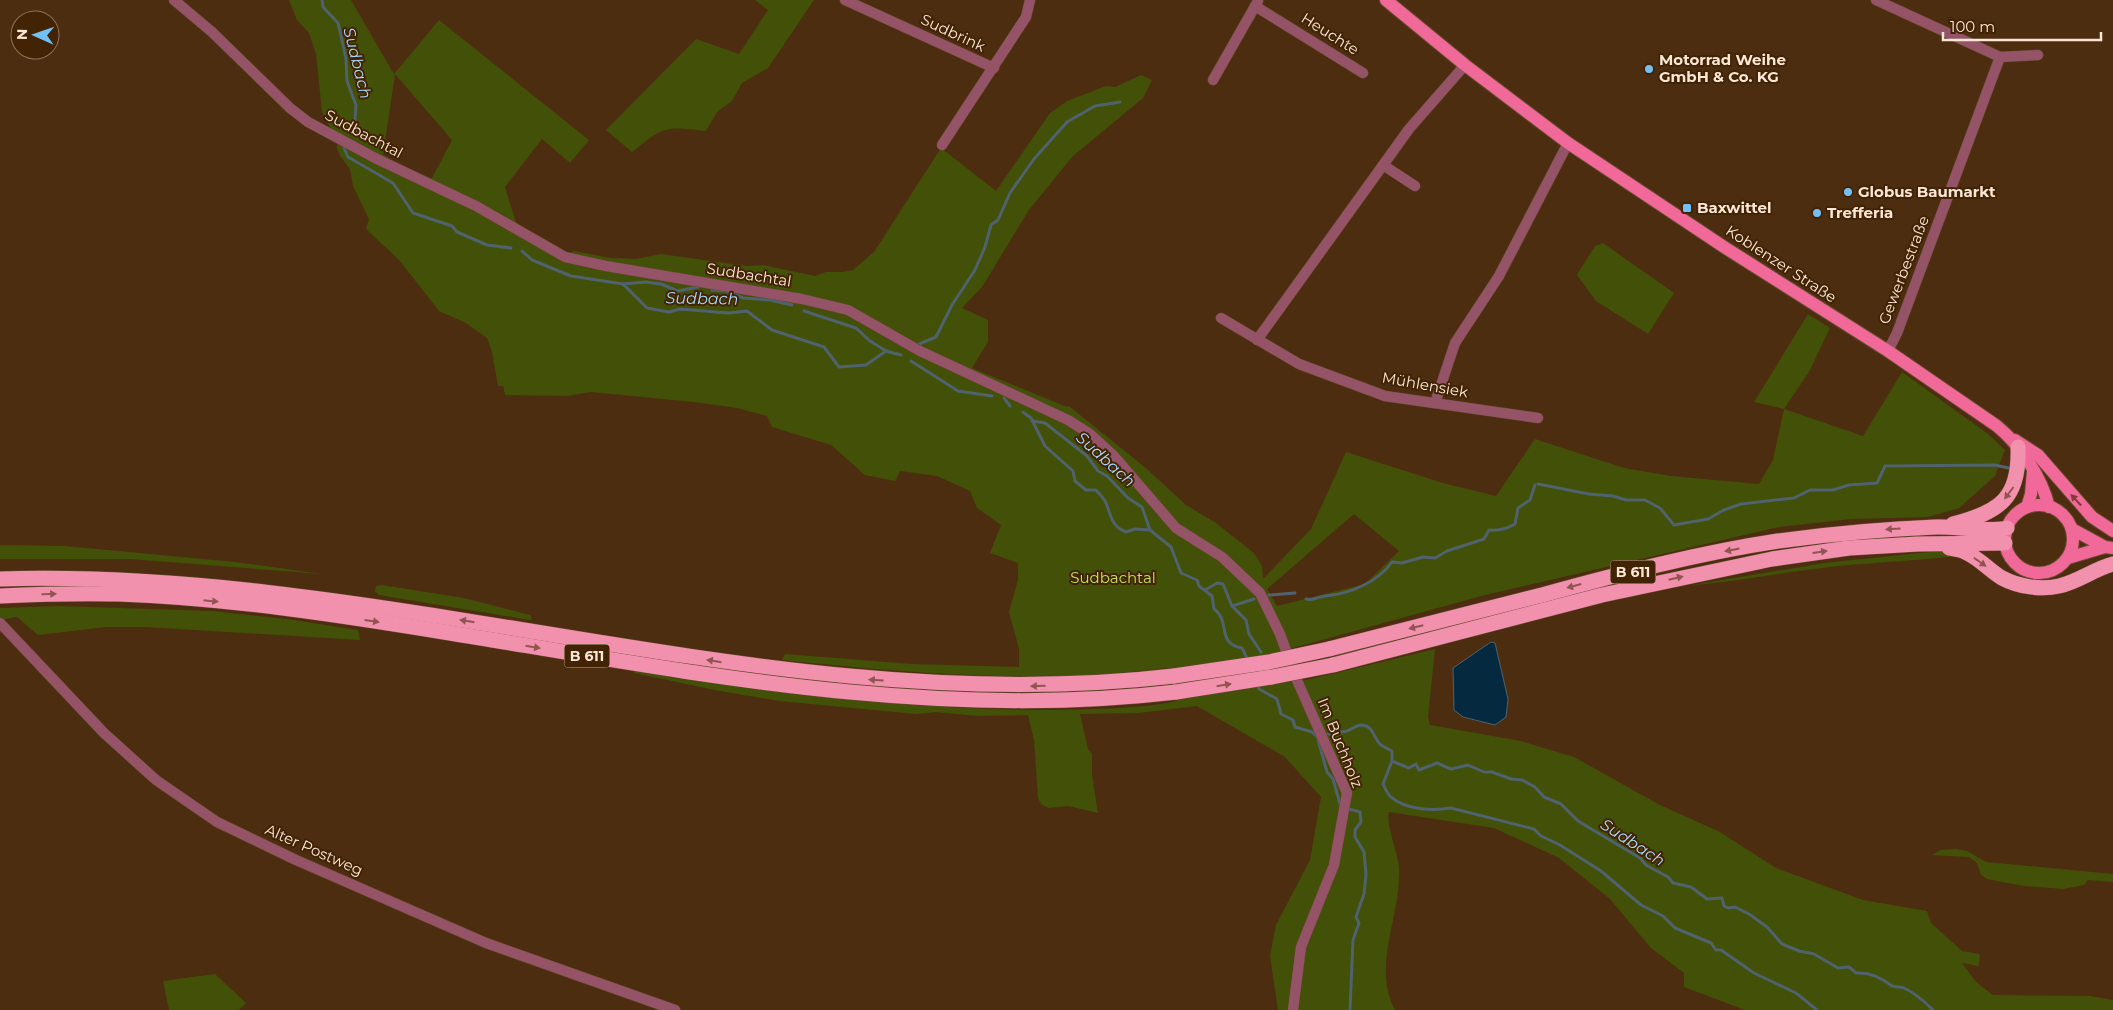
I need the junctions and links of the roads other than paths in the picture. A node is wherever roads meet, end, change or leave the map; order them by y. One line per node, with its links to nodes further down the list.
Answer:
1 (174, 0): 38 (street, Sudbachtal)
2 (845, 0): 10 (street, Sudbrink)
3 (1030, 0): 10 (street)
4 (1386, 0): 9 (main road, Koblenzer Straße)
5 (1876, 0): 8 (street)
6 (1257, 3): 11 (street, Heuchte); 12 (street, Heuchte)
7 (2038, 56): 8 (street)
8 (2000, 57): 19 (street, Gewerbestraße)
9 (1465, 65): 13 (main road, Koblenzer Straße); 15 (street)
10 (994, 68): 14 (street)
11 (1363, 73)
12 (1213, 80)
13 (1568, 144): 19 (main road, Koblenzer Straße); 20 (street)
14 (942, 145)
15 (1383, 165): 16 (street); 18 (street)
16 (1415, 186)
17 (1221, 318): 18 (street, Mühlensiek)
18 (1257, 340): 20 (street, Mühlensiek)
19 (1888, 351): 22 (main road, Koblenzer Straße)
20 (1435, 403): 21 (street, Mühlensiek)
21 (1538, 418)
22 (2015, 443): 23 (main road, Koblenzer Straße); 26 (highway, B 611, one-way to 26); 29 (main road, one-way to 22)
23 (2032, 471): 24 (main road, Koblenzer Straße); 25 (main road)
24 (2049, 506): 25 (main road); 28 (main road, Koblenzer Straße)
25 (2027, 507): 27 (main road)
26 (1942, 527): 27 (highway, B 611); 35 (highway, B 611, one-way to 35, bridge)
27 (2007, 528): 31 (main road)
28 (2072, 529): 32 (main road, Koblenzer Straße); 33 (main road)
29 (2113, 531)
30 (1918, 544): 31 (highway, B 611); 34 (highway, B 611, one-way to 34); 36 (highway, B 611, one-way to 30, bridge)
31 (2005, 544): 33 (main road, Koblenzer Straße)
32 (2109, 548): 33 (main road, Koblenzer Straße)
33 (2068, 558)
34 (2113, 564)
35 (0, 579)
36 (0, 596)
37 (0, 624): 39 (street, Alter Postweg)
38 (1280, 634): 40 (street, Im Buchholz)
39 (675, 1010)
40 (1293, 1010)

